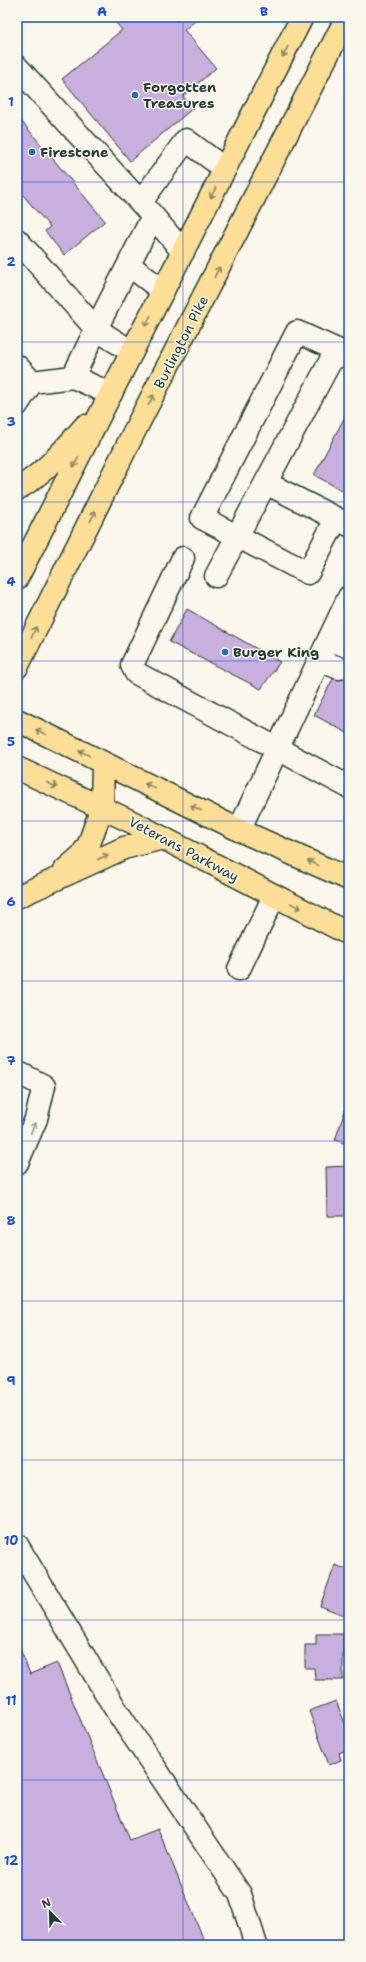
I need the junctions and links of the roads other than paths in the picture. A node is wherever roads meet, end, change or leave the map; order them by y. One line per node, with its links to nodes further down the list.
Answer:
1 (302, 17): 4 (main road, one-way to 4)
2 (345, 25): 27 (main road, Burlington Pike, one-way to 2)
3 (17, 67): 5 (lane)
4 (225, 169): 5 (lane); 7 (main road, one-way to 7)
5 (147, 209): 7 (lane); 8 (lane)
6 (17, 240): 10 (lane)
7 (182, 252): 9 (main road)
8 (128, 265): 9 (lane); 10 (lane)
9 (163, 291): 11 (main road, one-way to 11)
10 (96, 329): 11 (lane); 14 (lane)
11 (132, 352): 16 (main road)
12 (347, 354): 18 (lane); 21 (lane)
13 (17, 366): 15 (lane)
14 (73, 377): 15 (lane); 16 (lane)
15 (32, 382): 17 (lane)
16 (111, 394): 19 (main road); 24 (main road, one-way to 24)
17 (17, 405)
18 (266, 483): 20 (lane); 21 (lane)
19 (17, 489)
20 (343, 522): 21 (lane)
21 (237, 536): 23 (lane)
22 (183, 558): 29 (lane)
23 (216, 576)
24 (17, 578)
25 (349, 597): 26 (lane)
26 (338, 642): 29 (lane)
27 (17, 667)
28 (17, 720): 30 (main road, one-way to 28)
29 (278, 748): 32 (lane); 34 (lane)
30 (103, 763): 33 (main road); 34 (main road, one-way to 30)
31 (17, 768): 33 (main road, Veterans Parkway, one-way to 33)
32 (349, 787)
33 (102, 807): 35 (main road, Veterans Parkway); 36 (main road)
34 (239, 830): 37 (main road, one-way to 34)
35 (163, 838): 36 (main road, one-way to 35); 38 (main road, Veterans Parkway)
36 (53, 879): 39 (main road)
37 (349, 879)
38 (274, 896): 40 (main road, Veterans Parkway, one-way to 40); 41 (lane)
39 (17, 897)
40 (349, 934)
41 (239, 969)
42 (17, 1072): 43 (lane, one-way to 42)
43 (17, 1163)
44 (17, 1545): 45 (lane)
45 (256, 1945)

